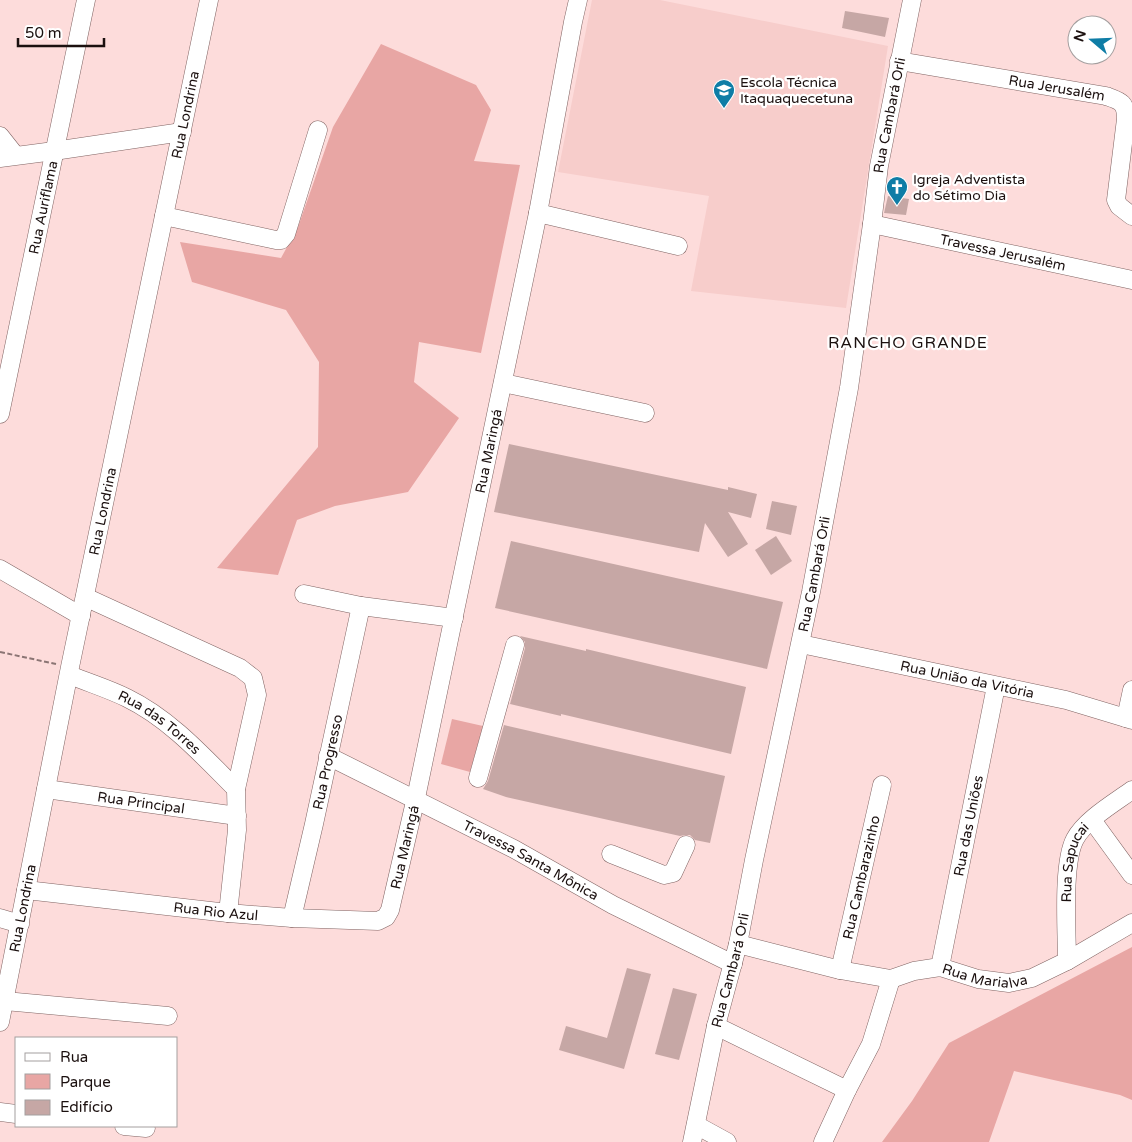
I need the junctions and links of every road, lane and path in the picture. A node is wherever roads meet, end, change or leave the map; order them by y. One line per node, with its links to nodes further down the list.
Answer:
1 (86, 0): 9 (street, Rua Auriflama)
2 (209, 0): 7 (street, Rua Londrina)
3 (578, 0): 11 (street, Rua Maringá)
4 (912, 0): 5 (street, Rua Cambará Orli)
5 (899, 61): 13 (street, Rua Jerusalém); 14 (street, Rua Cambará Orli)
6 (318, 130): 12 (street)
7 (182, 132): 9 (street); 12 (street, Rua Londrina)
8 (0, 136): 10 (street)
9 (54, 151): 10 (street); 17 (street, Rua Auriflama)
10 (8, 156)
11 (538, 213): 15 (street); 18 (street, Rua Maringá)
12 (164, 216): 23 (street, Rua Londrina)
13 (1132, 216)
14 (872, 224): 16 (street, Travessa Jerusalém); 27 (street, Rua Cambará Orli)
15 (678, 246)
16 (1132, 280)
17 (7, 345): 20 (street, Rua Auriflama)
18 (503, 383): 19 (street); 26 (street, Rua Maringá)
19 (645, 413)
20 (0, 414)
21 (0, 569): 25 (street)
22 (304, 594): 24 (street)
23 (85, 597): 25 (street, Rua Londrina); 38 (street)
24 (360, 606): 26 (street); 34 (street, Rua Progresso)
25 (81, 616): 30 (street, Rua Londrina)
26 (454, 618): 40 (street, Rua Maringá)
27 (800, 644): 31 (street, Rua União da Vitória); 53 (street, Rua Cambará Orli)
28 (515, 645): 35 (street)
29 (0, 652): 30 (path)
30 (70, 671): 37 (street, Rua Londrina); 38 (street, Rua das Torres)
31 (996, 686): 33 (street, Rua União da Vitória); 56 (street, Rua das Uniões)
32 (1132, 690): 33 (street)
33 (1129, 719)
34 (328, 756): 40 (street, Travessa Santa Mônica); 50 (street, Rua Progresso)
35 (478, 778)
36 (882, 785): 57 (street, Rua Cambarazinho)
37 (46, 789): 41 (street, Rua Principal); 46 (street, Rua Londrina)
38 (236, 789): 41 (street)
39 (1132, 790): 42 (street, Rua Sapucai)
40 (415, 801): 47 (street, Rua Maringá); 55 (street, Travessa Santa Mônica)
41 (237, 816): 48 (street)
42 (1092, 820): 45 (street); 54 (street, Rua Sapucai)
43 (686, 844): 44 (street)
44 (611, 854)
45 (1132, 875)
46 (26, 890): 48 (street, Rua Rio Azul); 52 (street, Rua Londrina)
47 (394, 900): 50 (street, Rua Rio Azul)
48 (228, 913): 50 (street, Rua Rio Azul)
49 (0, 918): 52 (street)
50 (292, 918)
51 (1132, 923): 54 (street, Rua Marialva)
52 (20, 924): 59 (street, Rua Londrina)
53 (738, 944): 55 (street, Rua Cambará Orli); 57 (street, Rua Marialva)
54 (1067, 961): 56 (street, Rua Marialva)
55 (733, 964): 62 (street, Rua Cambará Orli)
56 (940, 966): 58 (street, Rua Marialva)
57 (840, 970): 58 (street, Rua Marialva)
58 (891, 979): 63 (street)
59 (2, 994): 60 (street); 61 (street, Rua Londrina)
60 (168, 1016)
61 (0, 1022)
62 (716, 1026): 63 (street); 68 (street, Rua Cambará Orli)
63 (846, 1090): 70 (street)
64 (0, 1112): 65 (street)
65 (15, 1114)
66 (135, 1127): 67 (street)
67 (146, 1128)
68 (694, 1134): 69 (street)
69 (727, 1142)
70 (824, 1142)

